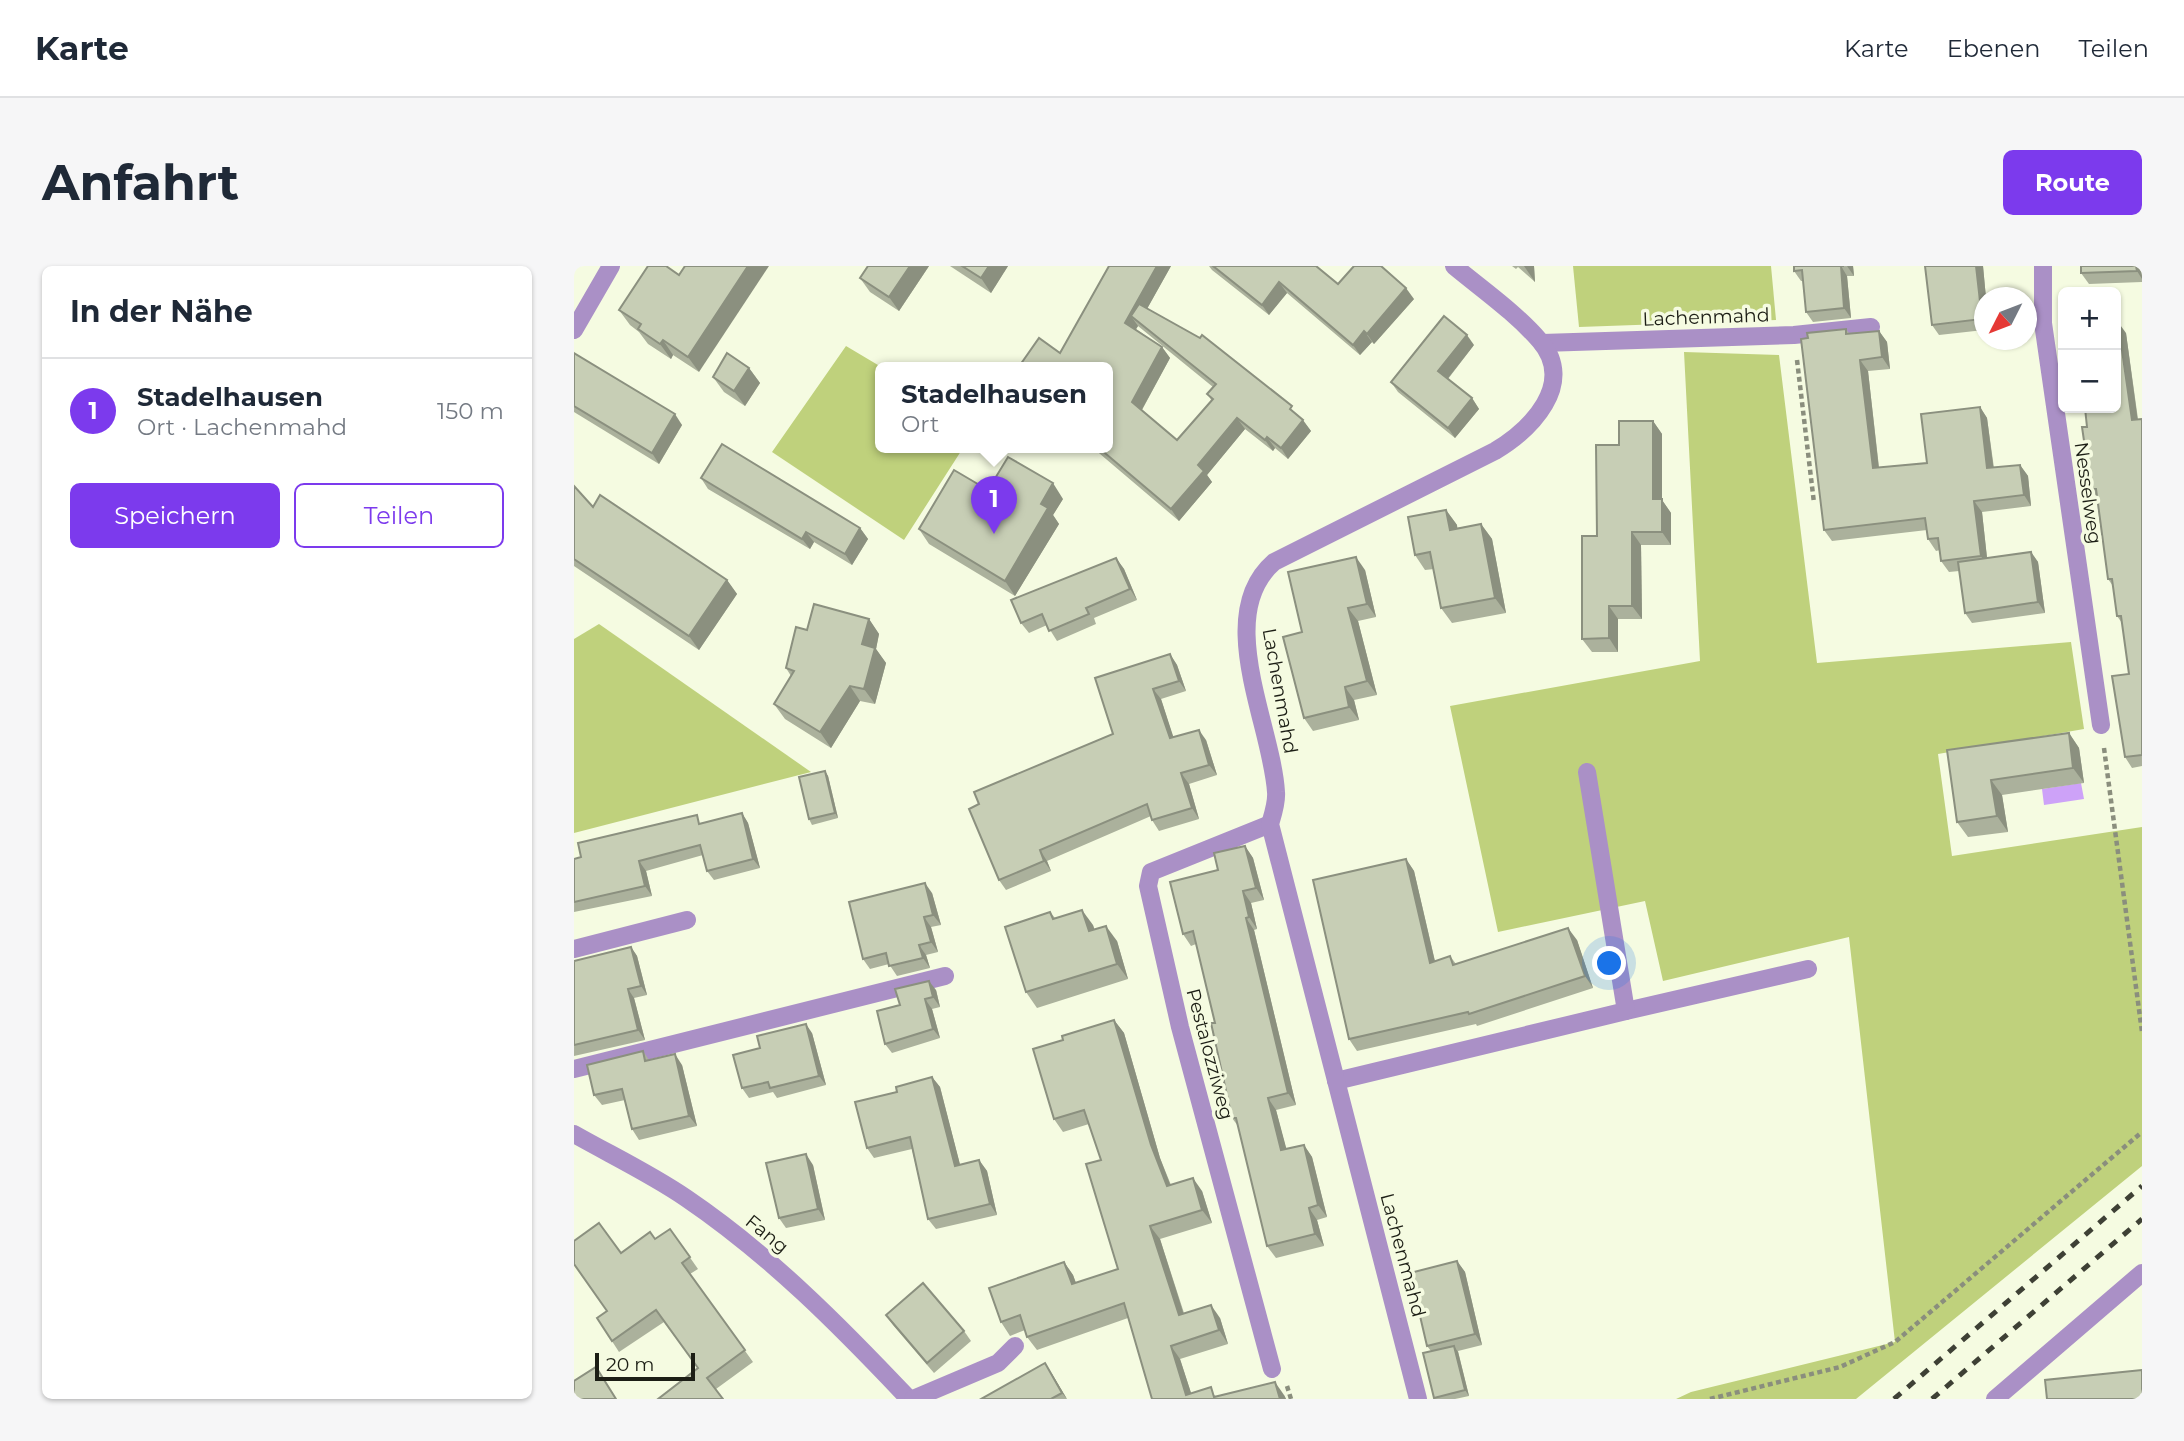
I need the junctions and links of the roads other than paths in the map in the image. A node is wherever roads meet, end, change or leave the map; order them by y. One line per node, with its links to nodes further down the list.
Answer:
1 (611, 266): 5 (street)
2 (1454, 266): 6 (street)
3 (2043, 266): 7 (street, Nesselweg)
4 (1871, 327): 6 (street, Lachenmahd)
5 (574, 330)
6 (1542, 343): 9 (street, Lachenmahd)
7 (2101, 725)
8 (1587, 772): 14 (street)
9 (1270, 824): 16 (street, Lachenmahd); 20 (street, Pestalozziweg)
10 (687, 920): 11 (street)
11 (574, 949)
12 (1808, 969): 14 (street)
13 (945, 975): 15 (street)
14 (1626, 1011): 16 (street)
15 (574, 1069)
16 (1336, 1081): 22 (street, Lachenmahd)
17 (574, 1134): 21 (street, Fang)
18 (2142, 1273): 23 (street)
19 (1015, 1346): 21 (street)
20 (1272, 1369)
21 (911, 1399)
22 (1418, 1399)
23 (1995, 1399)

